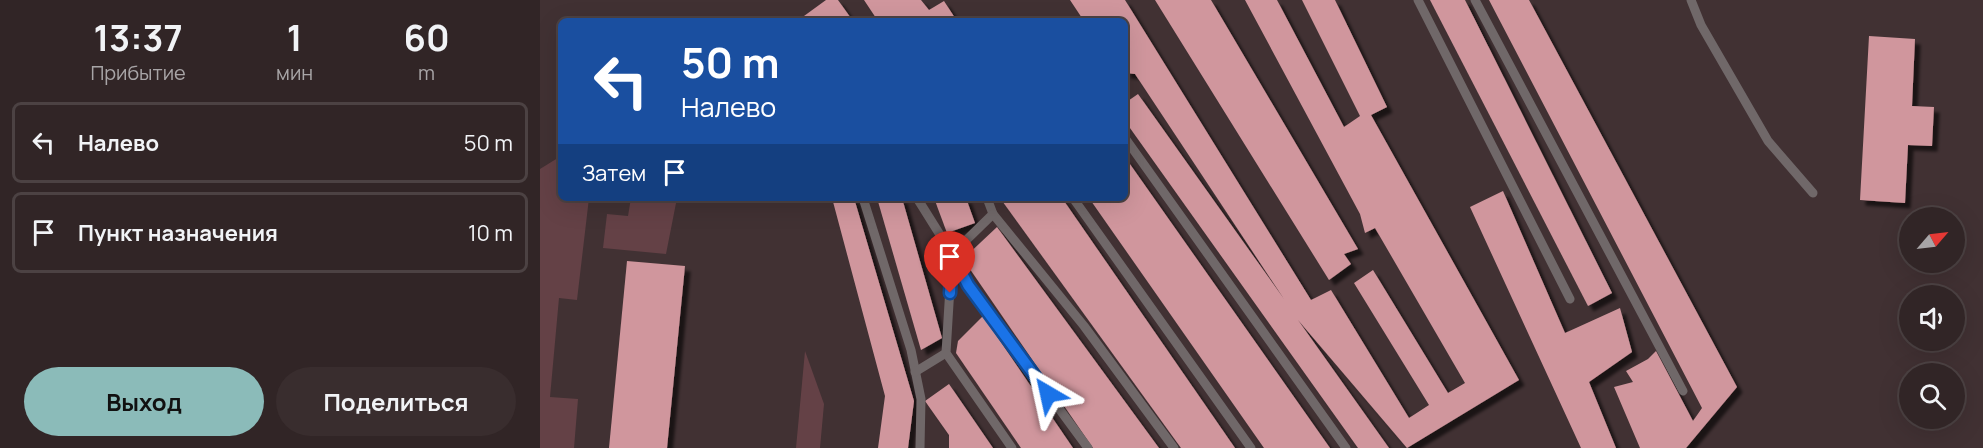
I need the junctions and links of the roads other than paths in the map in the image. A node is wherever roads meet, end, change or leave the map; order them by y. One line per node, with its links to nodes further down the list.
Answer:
1 (1418, 0): 12 (lane)
2 (1475, 0): 15 (lane)
3 (1692, 0): 5 (lane)
4 (1128, 142): 23 (lane)
5 (1813, 193)
6 (864, 201): 14 (lane)
7 (918, 201): 11 (lane)
8 (988, 201): 10 (lane)
9 (1075, 201): 22 (lane)
10 (993, 214): 11 (lane); 21 (lane)
11 (952, 254): 13 (lane); 20 (lane)
12 (1570, 300)
13 (946, 353): 14 (lane); 19 (lane)
14 (915, 372): 16 (lane)
15 (1683, 391)
16 (920, 437): 17 (lane); 18 (lane)
17 (920, 448)
18 (928, 448)
19 (1012, 448)
20 (1088, 448)
21 (1174, 448)
22 (1251, 448)
23 (1346, 448)

